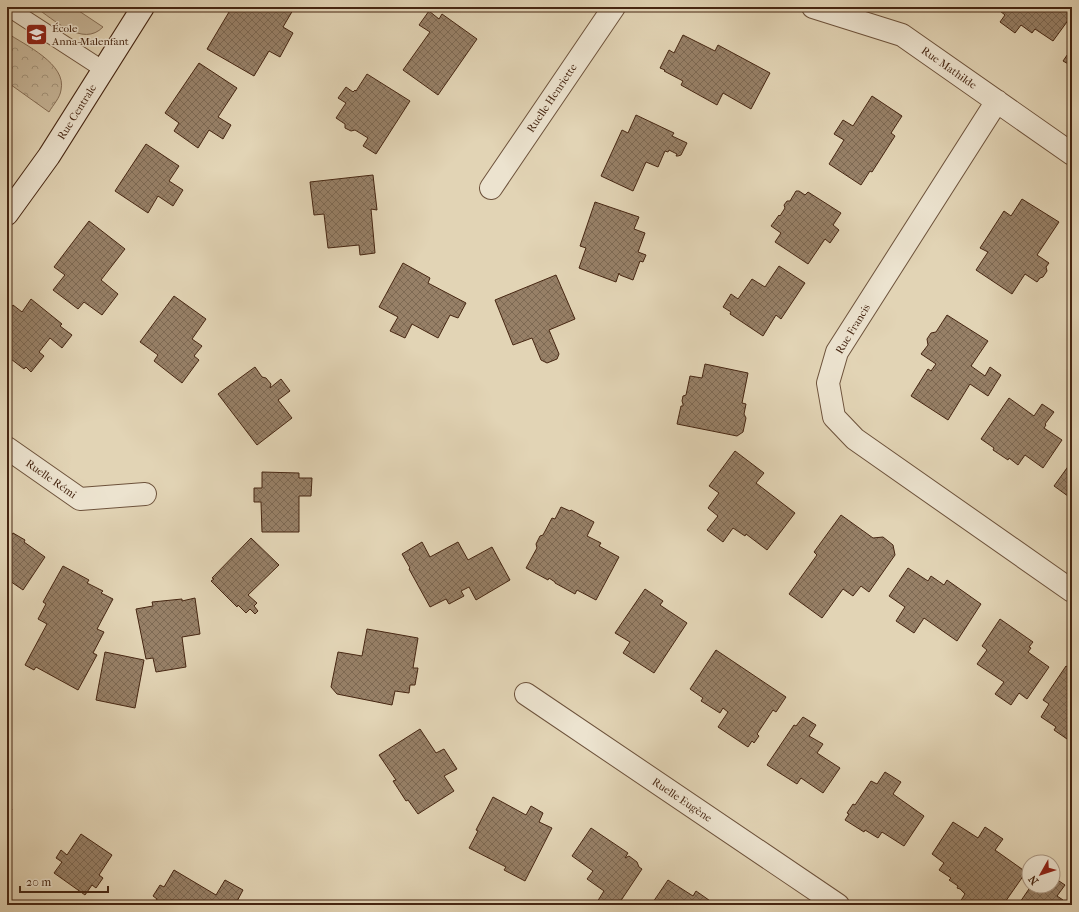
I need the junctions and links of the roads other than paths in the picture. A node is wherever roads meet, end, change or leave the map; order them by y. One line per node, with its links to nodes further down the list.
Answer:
1 (7, 7): 5 (lane)
2 (143, 7): 5 (street, Rue Centrale)
3 (614, 7): 8 (street, Ruelle Henriette)
4 (813, 7): 6 (street, Rue Mathilde)
5 (104, 70): 9 (street, Rue Centrale)
6 (997, 101): 7 (street, Rue Mathilde); 12 (street, Rue Francis)
7 (1072, 154)
8 (491, 188)
9 (7, 214)
10 (7, 448): 11 (street, Ruelle Rémi)
11 (146, 494)
12 (1072, 591)
13 (526, 694): 14 (street, Ruelle Eugène)
14 (838, 905)

